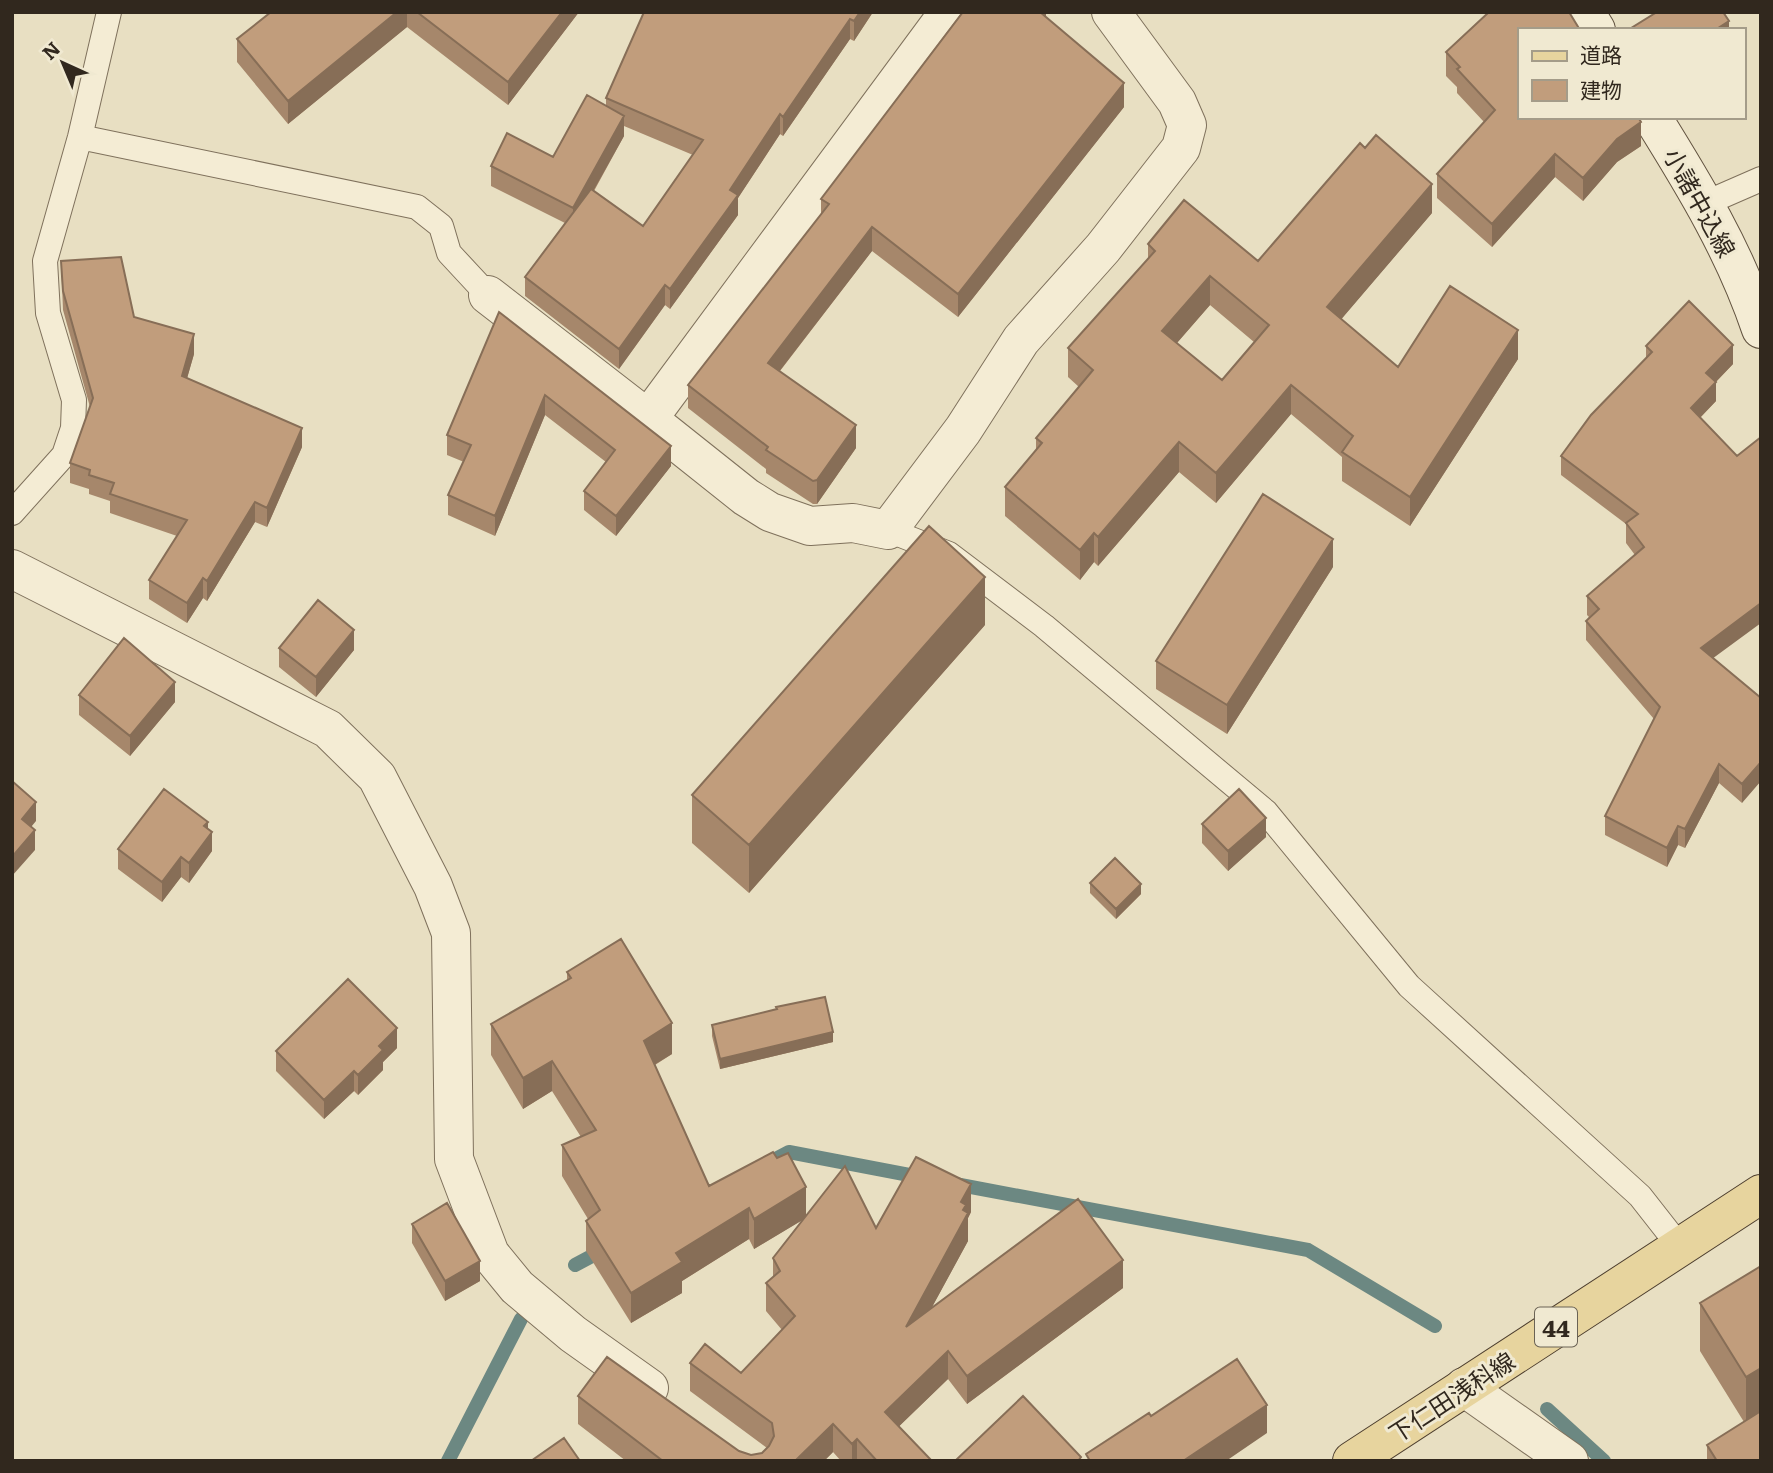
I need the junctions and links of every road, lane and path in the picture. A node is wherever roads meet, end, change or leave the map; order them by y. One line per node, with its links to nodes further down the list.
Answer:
1 (109, 12): 7 (lane)
2 (948, 12): 12 (street)
3 (1111, 12): 14 (street)
4 (1585, 12): 5 (street)
5 (1595, 28)
6 (1653, 119): 9 (street, 小諸中込線)
7 (80, 137): 10 (lane); 13 (lane)
8 (1761, 179): 9 (lane)
9 (1706, 203): 11 (street, 小諸中込線)
10 (488, 295): 12 (street)
11 (1761, 329)
12 (648, 419): 14 (street)
13 (12, 513)
14 (888, 530): 17 (lane)
15 (12, 569): 19 (street)
16 (1761, 1194): 17 (main road, 下仁田浅科線 / 44)
17 (1680, 1247): 18 (main road, 下仁田浅科線 / 44)
18 (1464, 1387): 20 (main road, 下仁田浅科線 / 44); 21 (street)
19 (674, 1405)
20 (1352, 1461)
21 (1569, 1461)

